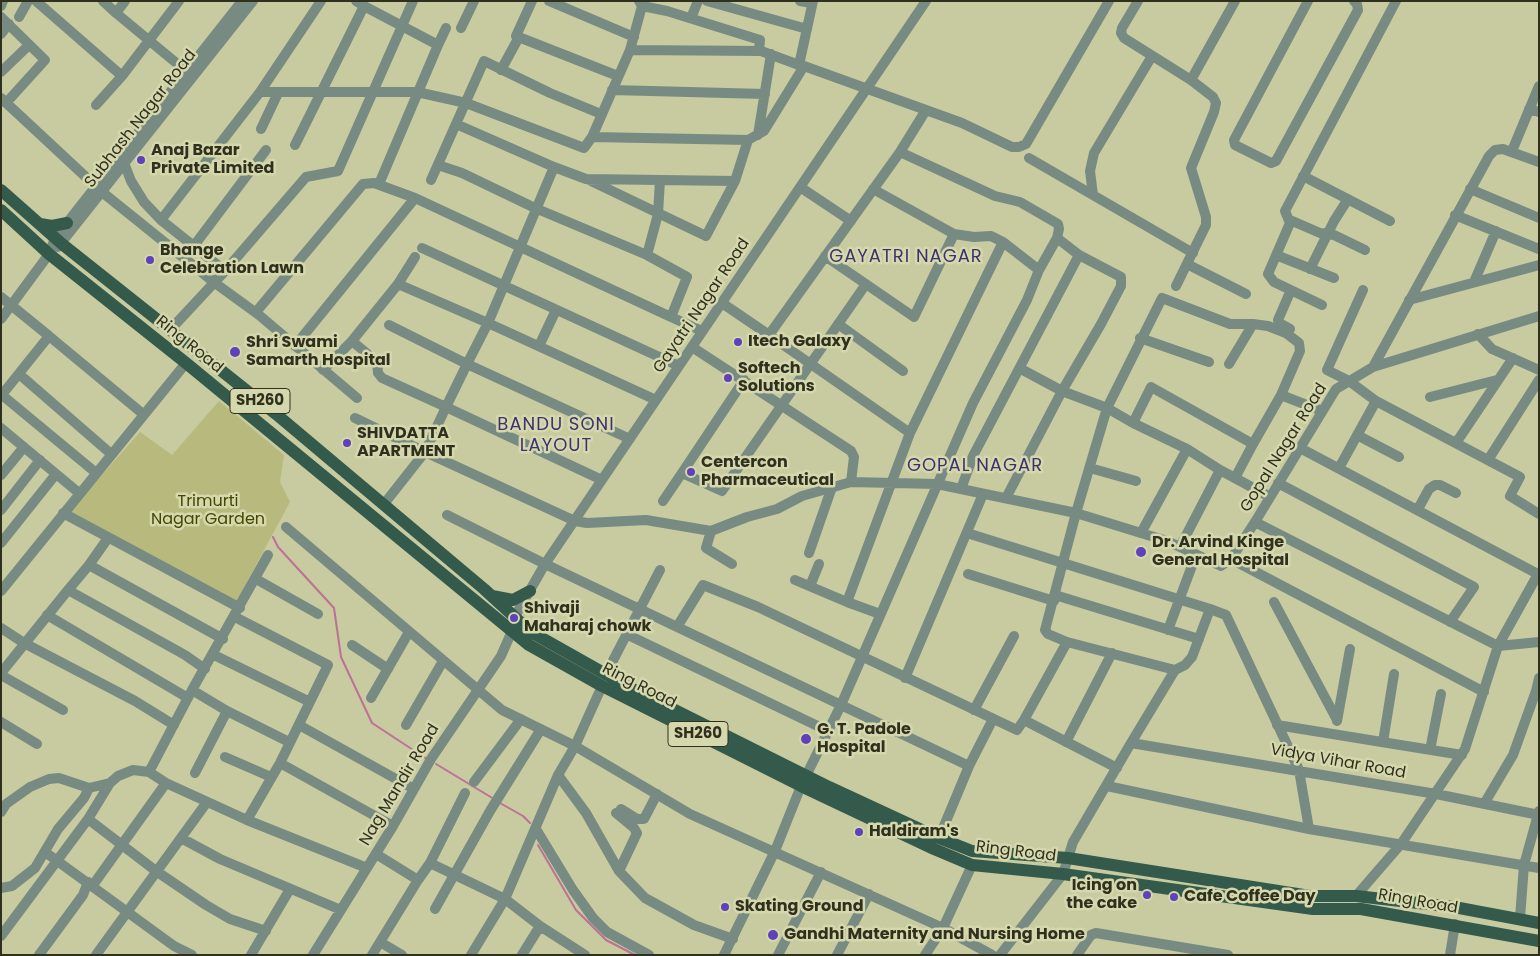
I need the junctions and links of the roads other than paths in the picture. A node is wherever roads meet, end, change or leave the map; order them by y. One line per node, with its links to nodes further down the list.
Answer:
1 (3, 1): 28 (street)
2 (28, 1): 32 (street)
3 (36, 1): 53 (street)
4 (103, 1): 30 (street)
5 (125, 1): 30 (street)
6 (179, 1): 42 (street)
7 (242, 1): 52 (street)
8 (253, 1): 52 (street, Subhash Nagar Road)
9 (321, 1): 59 (street)
10 (413, 1): 35 (street)
11 (474, 1): 37 (street)
12 (532, 1): 41 (street)
13 (549, 1): 27 (street)
14 (698, 1): 33 (street)
15 (707, 1): 38 (street)
16 (800, 1): 24 (street)
17 (926, 1): 57 (street, Gayatri Nagar Road)
18 (1109, 1): 68 (street)
19 (1138, 1): 48 (street)
20 (1235, 1): 55 (street)
21 (1308, 1): 22 (street)
22 (1354, 1)
23 (1396, 1): 85 (street)
24 (813, 2): 38 (street)
25 (360, 4): 35 (street); 60 (street)
26 (641, 4): 29 (street); 40 (street)
27 (566, 5): 40 (street)
28 (1, 6)
29 (669, 6): 33 (street)
30 (116, 13): 42 (street)
31 (1, 17): 34 (street)
32 (19, 17)
33 (691, 18): 46 (street)
34 (9, 24): 39 (street); 43 (street)
35 (402, 27): 44 (street); 61 (street)
36 (446, 28): 44 (street)
37 (461, 28)
38 (807, 29): 49 (street)
39 (1, 34)
40 (634, 36): 45 (street)
41 (519, 37): 50 (street); 54 (street)
42 (149, 40): 52 (street); 53 (street)
43 (29, 45): 51 (street); 65 (street)
44 (438, 46): 62 (street)
45 (630, 50): 46 (street); 54 (street)
46 (759, 51): 47 (street)
47 (771, 54): 49 (street); 64 (street)
48 (1152, 56): 55 (street); 96 (street)
49 (801, 65): 57 (street); 73 (street)
50 (501, 70): 66 (street); 70 (street)
51 (1, 72)
52 (190, 75): 81 (street, Subhash Nagar Road)
53 (122, 76): 67 (street)
54 (618, 76): 58 (street)
55 (1191, 80): 121 (street)
56 (1539, 86): 69 (street)
57 (867, 88): 68 (street); 91 (street, Gayatri Nagar Road)
58 (612, 90): 64 (street); 70 (street)
59 (260, 92): 63 (street); 104 (street)
60 (323, 92): 61 (street); 63 (street); 76 (street)
61 (371, 92): 62 (street); 132 (street)
62 (416, 92): 66 (street); 90 (street)
63 (278, 93): 72 (street)
64 (765, 94): 73 (street)
65 (4, 101): 92 (street)
66 (466, 103): 71 (street); 74 (street)
67 (96, 105)
68 (926, 110): 79 (street)
69 (1534, 110): 78 (street)
70 (601, 114): 74 (street)
71 (456, 124): 83 (street); 84 (street)
72 (261, 129)
73 (758, 134): 75 (street)
74 (592, 137): 75 (street)
75 (748, 140): 89 (street)
76 (295, 145)
77 (266, 150): 116 (street)
78 (1512, 151): 82 (street); 94 (street)
79 (900, 152): 93 (street); 113 (street)
80 (1029, 158): 96 (street)
81 (123, 159): 92 (street, Subhash Nagar Road); 104 (street)
82 (1539, 162)
83 (438, 165): 87 (street); 99 (street)
84 (554, 167): 86 (street); 99 (street)
85 (1304, 176): 98 (street); 105 (street)
86 (586, 179): 88 (street); 101 (street)
87 (431, 180)
88 (660, 180): 89 (street); 101 (street)
89 (735, 181): 101 (street)
90 (379, 184): 97 (street); 148 (street)
91 (800, 187): 106 (street); 144 (street, Gayatri Nagar Road)
92 (99, 189): 108 (street); 114 (street, Subhash Nagar Road); 132 (street)
93 (873, 189): 106 (street); 111 (street)
94 (1470, 189): 102 (street); 103 (street)
95 (1, 190): 109 (main road, SH260)
96 (1093, 195): 121 (street)
97 (415, 198): 117 (street); 164 (street)
98 (1348, 199): 107 (street); 112 (street)
99 (536, 208): 117 (street); 123 (street)
100 (1, 210): 122 (main road, Ring Road / SH260)
101 (658, 214): 123 (street)
102 (1455, 215): 110 (street); 143 (street)
103 (1539, 218)
104 (161, 220): 116 (street)
105 (1290, 220): 112 (street); 125 (street)
106 (850, 221): 126 (street)
107 (1390, 221)
108 (66, 223): 109 (main road); 114 (street)
109 (40, 224): 114 (main road, SH260)
110 (1496, 231): 119 (street); 134 (street)
111 (954, 234): 115 (street); 136 (street)
112 (1327, 234): 120 (street); 130 (street)
113 (1057, 238): 124 (street); 131 (street)
114 (58, 241): 122 (street); 156 (main road, SH260)
115 (1003, 242): 131 (street); 199 (street)
116 (193, 247): 132 (street)
117 (520, 247): 137 (street); 150 (street)
118 (422, 248): 137 (street)
119 (1539, 249)
120 (1365, 250)
121 (1193, 253): 128 (street)
122 (49, 254): 145 (street); 169 (main road, Ring Road / SH260)
123 (647, 255): 150 (street)
124 (1079, 255): 175 (street); 184 (street)
125 (1276, 255): 130 (street); 139 (street)
126 (825, 256): 136 (street); 160 (street)
127 (415, 257): 135 (street)
128 (1187, 264): 138 (street); 141 (street)
129 (1539, 265): 134 (street)
130 (1310, 269): 133 (street)
131 (1039, 270): 225 (street)
132 (220, 277): 148 (street); 156 (street)
133 (1334, 278)
134 (1474, 282): 143 (street)
135 (398, 284): 152 (street); 163 (street)
136 (866, 284): 153 (street)
137 (502, 286): 147 (street); 152 (street)
138 (1176, 286)
139 (1291, 290): 146 (street); 158 (street)
140 (1363, 290): 183 (street)
141 (1246, 294)
142 (1, 297): 145 (street)
143 (1409, 300): 174 (street)
144 (722, 303): 157 (street, Gayatri Nagar Road); 160 (street)
145 (12, 305): 151 (street); 161 (street)
146 (1322, 305)
147 (556, 310): 165 (street); 173 (street)
148 (256, 312): 164 (street)
149 (1539, 316): 159 (street, Gopal Nagar Road)
150 (671, 317): 157 (street)
151 (1, 320)
152 (488, 323): 165 (street); 170 (street)
153 (838, 324): 171 (street); 178 (street)
154 (1252, 324): 162 (street); 172 (street); 185 (street)
155 (389, 325): 170 (street)
156 (170, 330): 234 (main road, SH260)
157 (702, 332): 166 (street, Gayatri Nagar Road)
158 (1300, 334)
159 (1478, 334): 167 (street); 174 (street, Gopal Nagar Road)
160 (769, 335): 171 (street)
161 (49, 336): 179 (street); 195 (street)
162 (1140, 338): 168 (street); 193 (street)
163 (352, 341): 176 (street); 192 (street)
164 (295, 346): 176 (street)
165 (539, 346): 189 (street)
166 (692, 347): 173 (street, Gayatri Nagar Road); 180 (street)
167 (1513, 358): 177 (street); 181 (street)
168 (1209, 362)
169 (186, 363): 195 (street); 284 (main road, Ring Road / SH260)
170 (467, 364): 192 (street); 201 (street)
171 (810, 364): 191 (street); 199 (street)
172 (1229, 364)
173 (679, 366): 189 (street, Gayatri Nagar Road)
174 (1374, 367): 183 (street, Gopal Nagar Road)
175 (1021, 369): 184 (street); 227 (street)
176 (323, 370): 188 (street)
177 (1539, 370)
178 (903, 371)
179 (19, 374): 186 (street); 208 (street)
180 (744, 380): 191 (street); 217 (street)
181 (1497, 380): 187 (street); 202 (street)
182 (1539, 380): 211 (street)
183 (1349, 381): 190 (street); 194 (street, Gopal Nagar Road)
184 (1062, 391): 193 (street); 232 (street)
185 (1281, 395): 194 (street); 203 (street)
186 (2, 396): 215 (street)
187 (1430, 397)
188 (356, 398)
189 (656, 400): 201 (street, Gayatri Nagar Road)
190 (1376, 401): 200 (street); 202 (street)
191 (781, 404): 217 (street); 221 (street)
192 (446, 407): 207 (street); 220 (street)
193 (1107, 408): 197 (street); 212 (street)
194 (1322, 411): 205 (street, Gopal Nagar Road)
195 (142, 414): 208 (street)
196 (355, 418): 207 (street)
197 (1133, 423): 203 (street); 206 (street)
198 (3, 433): 204 (street)
199 (910, 433): 222 (street)
200 (1357, 435): 209 (street); 213 (street)
201 (630, 439): 220 (street, Gayatri Nagar Road)
202 (1456, 443): 211 (street)
203 (1254, 444): 219 (street)
204 (24, 447): 210 (street); 218 (street)
205 (1300, 448): 213 (street); 224 (street, Gopal Nagar Road)
206 (1187, 449): 214 (street); 245 (street)
207 (425, 452): 234 (street); 241 (street)
208 (110, 454): 215 (street)
209 (1398, 457)
210 (40, 460): 216 (street); 236 (street)
211 (1488, 460): 239 (street)
212 (1090, 468): 223 (street); 238 (street)
213 (1339, 468): 235 (street)
214 (1220, 470): 219 (street); 249 (street)
215 (95, 472): 228 (street)
216 (56, 474): 228 (street); 248 (street)
217 (682, 474): 233 (street)
218 (1, 475)
219 (1235, 478): 231 (street)
220 (602, 480): 241 (street, Gayatri Nagar Road)
221 (851, 482): 222 (street); 226 (street)
222 (891, 482): 225 (street); 271 (street)
223 (1136, 482)
224 (1278, 483): 231 (street, Gopal Nagar Road); 280 (street)
225 (937, 484): 227 (street); 277 (street)
226 (832, 487): 244 (street); 250 (street)
227 (961, 489): 230 (street)
228 (79, 493): 237 (street)
229 (1456, 493): 235 (street)
230 (983, 494): 232 (street); 246 (street)
231 (1270, 497): 242 (street, Gopal Nagar Road)
232 (1006, 498): 238 (street)
233 (663, 501)
234 (384, 504): 268 (main road, SH260)
235 (1418, 509): 261 (street)
236 (1, 510)
237 (63, 513): 247 (street); 266 (street)
238 (1076, 513): 245 (street); 254 (street)
239 (1539, 514)
240 (446, 515): 255 (street)
241 (575, 521): 244 (street); 255 (street, Gayatri Nagar Road)
242 (1255, 522): 253 (street, Gopal Nagar Road); 280 (street)
243 (286, 527): 285 (street)
244 (711, 531): 256 (street)
245 (1141, 533): 249 (street)
246 (967, 534): 254 (street); 305 (street)
247 (108, 538): 258 (street); 275 (street)
248 (1, 543)
249 (1180, 547): 252 (street)
250 (809, 553)
251 (268, 555): 262 (street)
252 (1196, 556): 253 (street); 270 (street)
253 (1230, 559): 310 (street)
254 (1064, 563): 269 (street); 270 (street)
255 (545, 564): 267 (street, Gayatri Nagar Road); 273 (street)
256 (732, 564)
257 (819, 564): 264 (street)
258 (89, 565): 265 (street); 288 (street)
259 (660, 570): 273 (street)
260 (968, 574): 269 (street)
261 (1539, 574): 294 (street)
262 (256, 579): 275 (street); 276 (street)
263 (795, 580): 264 (street)
264 (810, 586): 271 (street)
265 (68, 590): 278 (street); 300 (street)
266 (1, 591)
267 (530, 591): 268 (main road); 279 (street, Gayatri Nagar Road)
268 (492, 596): 279 (main road, SH260)
269 (1055, 598): 283 (street); 290 (street)
270 (1179, 600): 274 (street); 283 (street)
271 (847, 602): 277 (street)
272 (1274, 602): 322 (street)
273 (638, 609): 281 (street); 286 (street)
274 (1210, 609): 289 (street); 327 (street)
275 (238, 613): 288 (street); 314 (street)
276 (318, 614)
277 (880, 614): 298 (street)
278 (47, 616): 292 (street); 311 (street)
279 (514, 618): 284 (street, Gayatri Nagar Road); 307 (main road, Ring Road / SH260)
280 (1450, 622): 294 (street)
281 (677, 627): 298 (street); 315 (street)
282 (1, 628): 292 (street)
283 (1168, 630): 289 (street)
284 (512, 631): 307 (main road, Ring Road / SH260); 308 (street, Nag Mandir Road)
285 (409, 632): 299 (street); 301 (street)
286 (626, 634): 307 (street); 329 (street)
287 (1014, 636): 317 (street)
288 (223, 639): 297 (street)
289 (1199, 639): 302 (street)
290 (1067, 642): 296 (street); 321 (street)
291 (1539, 642): 294 (street)
292 (24, 643): 303 (street); 324 (street)
293 (352, 645): 301 (street)
294 (1498, 646): 310 (street)
295 (1350, 649): 322 (street)
296 (1112, 653): 302 (street); 332 (street)
297 (214, 656): 300 (street); 314 (street)
298 (861, 657): 305 (street); 315 (street)
299 (443, 661): 308 (street); 326 (street)
300 (205, 669): 311 (street)
301 (388, 669): 313 (street)
302 (1175, 670): 333 (street)
303 (1, 674): 316 (street)
304 (1394, 674): 334 (street)
305 (905, 678): 317 (street)
306 (1539, 678): 309 (street)
307 (604, 680): 336 (street); 348 (main road, Ring Road / SH260)
308 (478, 690): 319 (street); 354 (street, Nag Mandir Road)
309 (1538, 691): 359 (street)
310 (1484, 692): 338 (street)
311 (190, 694): 318 (street); 324 (street)
312 (1441, 694): 337 (street)
313 (371, 698)
314 (310, 702): 325 (street)
315 (840, 705): 329 (street); 341 (street)
316 (63, 710)
317 (974, 710): 320 (street)
318 (227, 711): 331 (street); 345 (street)
319 (521, 719): 328 (street); 349 (street)
320 (993, 719): 321 (street); 341 (street)
321 (1024, 720): 332 (street)
322 (1337, 720): 330 (street)
323 (1, 722): 335 (street)
324 (174, 725): 344 (street)
325 (299, 725): 331 (street); 354 (street)
326 (406, 725)
327 (1277, 725): 330 (street); 343 (street)
328 (541, 729): 336 (street); 385 (street)
329 (828, 731): 348 (street)
330 (1334, 734): 334 (street)
331 (289, 742): 340 (street)
332 (1066, 742): 342 (street)
333 (1131, 742): 342 (street); 343 (street, Vidya Vihar Road)
334 (1383, 742): 337 (street)
335 (37, 744)
336 (575, 746): 346 (street); 356 (street)
337 (1430, 750): 338 (street)
338 (1462, 755): 357 (street)
339 (225, 758): 347 (street)
340 (280, 763): 347 (street); 364 (street)
341 (969, 766): 368 (street)
342 (1117, 768): 352 (street)
343 (1299, 770): 357 (street, Vidya Vihar Road); 366 (street)
344 (149, 772): 350 (street); 351 (street)
345 (195, 773)
346 (558, 775): 365 (street); 382 (street)
347 (271, 777): 363 (street)
348 (804, 781): 368 (main road, Ring Road / SH260); 371 (street); 377 (main road, Ring Road / SH260)
349 (474, 782)
350 (110, 783): 353 (street); 362 (street)
351 (166, 784): 358 (street); 369 (street)
352 (1107, 786): 366 (street); 374 (street)
353 (89, 788): 360 (street); 372 (street)
354 (414, 789): 364 (street, Nag Mandir Road)
355 (466, 793): 376 (street)
356 (657, 794): 371 (street); 382 (street)
357 (1436, 794): 359 (street, Vidya Vihar Road); 370 (street)
358 (207, 802): 363 (street); 367 (street)
359 (1484, 804): 361 (street, Vidya Vihar Road)
360 (3, 806)
361 (1538, 814): 378 (street)
362 (88, 819): 369 (street); 375 (street)
363 (247, 820): 379 (street)
364 (393, 826): 373 (street, Nag Mandir Road)
365 (536, 829): 392 (street); 416 (street)
366 (1309, 829): 370 (street)
367 (181, 838): 381 (street); 389 (street)
368 (939, 838): 374 (main road, Ring Road / SH260)
369 (122, 844): 381 (street); 387 (street)
370 (1402, 844): 378 (street); 391 (street)
371 (775, 851): 383 (street); 403 (street)
372 (45, 852): 375 (street); 388 (street)
373 (376, 854): 379 (street, Nag Mandir Road); 386 (street)
374 (1068, 858): 384 (street); 391 (main road, Ring Road / SH260)
375 (57, 861): 387 (street); 402 (street)
376 (430, 863): 385 (street); 386 (street)
377 (972, 865): 384 (main road, Ring Road / SH260); 400 (street)
378 (1524, 866): 380 (street); 396 (street)
379 (367, 868): 394 (street, Nag Mandir Road)
380 (1539, 868)
381 (156, 871): 395 (street); 401 (street)
382 (619, 871): 403 (street)
383 (821, 872): 390 (street); 418 (street)
384 (1063, 874): 398 (main road, Ring Road / SH260); 422 (street)
385 (453, 876): 392 (street); 393 (street)
386 (418, 880): 405 (street)
387 (91, 883): 395 (street); 407 (street)
388 (1, 888)
389 (290, 889): 394 (street); 401 (street)
390 (869, 894): 400 (street); 419 (street)
391 (1356, 896): 396 (main road, Ring Road / SH260)
392 (505, 899): 399 (street); 413 (street)
393 (435, 909)
394 (341, 910): 410 (street, Nag Mandir Road)
395 (127, 911): 406 (street); 408 (street)
396 (1520, 918): 397 (main road, Ring Road / SH260)
397 (1539, 923)
398 (1455, 924): 404 (main road, Ring Road / SH260); 425 (street)
399 (540, 926): 414 (street); 415 (street)
400 (943, 928): 420 (street); 421 (street)
401 (266, 932): 409 (street)
402 (1, 936)
403 (733, 939): 417 (street)
404 (1539, 941)
405 (380, 942): 411 (street); 412 (street)
406 (101, 953)
407 (39, 955)
408 (192, 955)
409 (251, 955)
410 (313, 955)
411 (372, 955)
412 (402, 955)
413 (471, 955)
414 (522, 955)
415 (585, 955)
416 (649, 955)
417 (724, 955)
418 (778, 955)
419 (838, 955)
420 (925, 955)
421 (992, 955)
422 (1000, 955)
423 (1077, 955): 424 (street)
424 (1228, 955)
425 (1450, 955)

